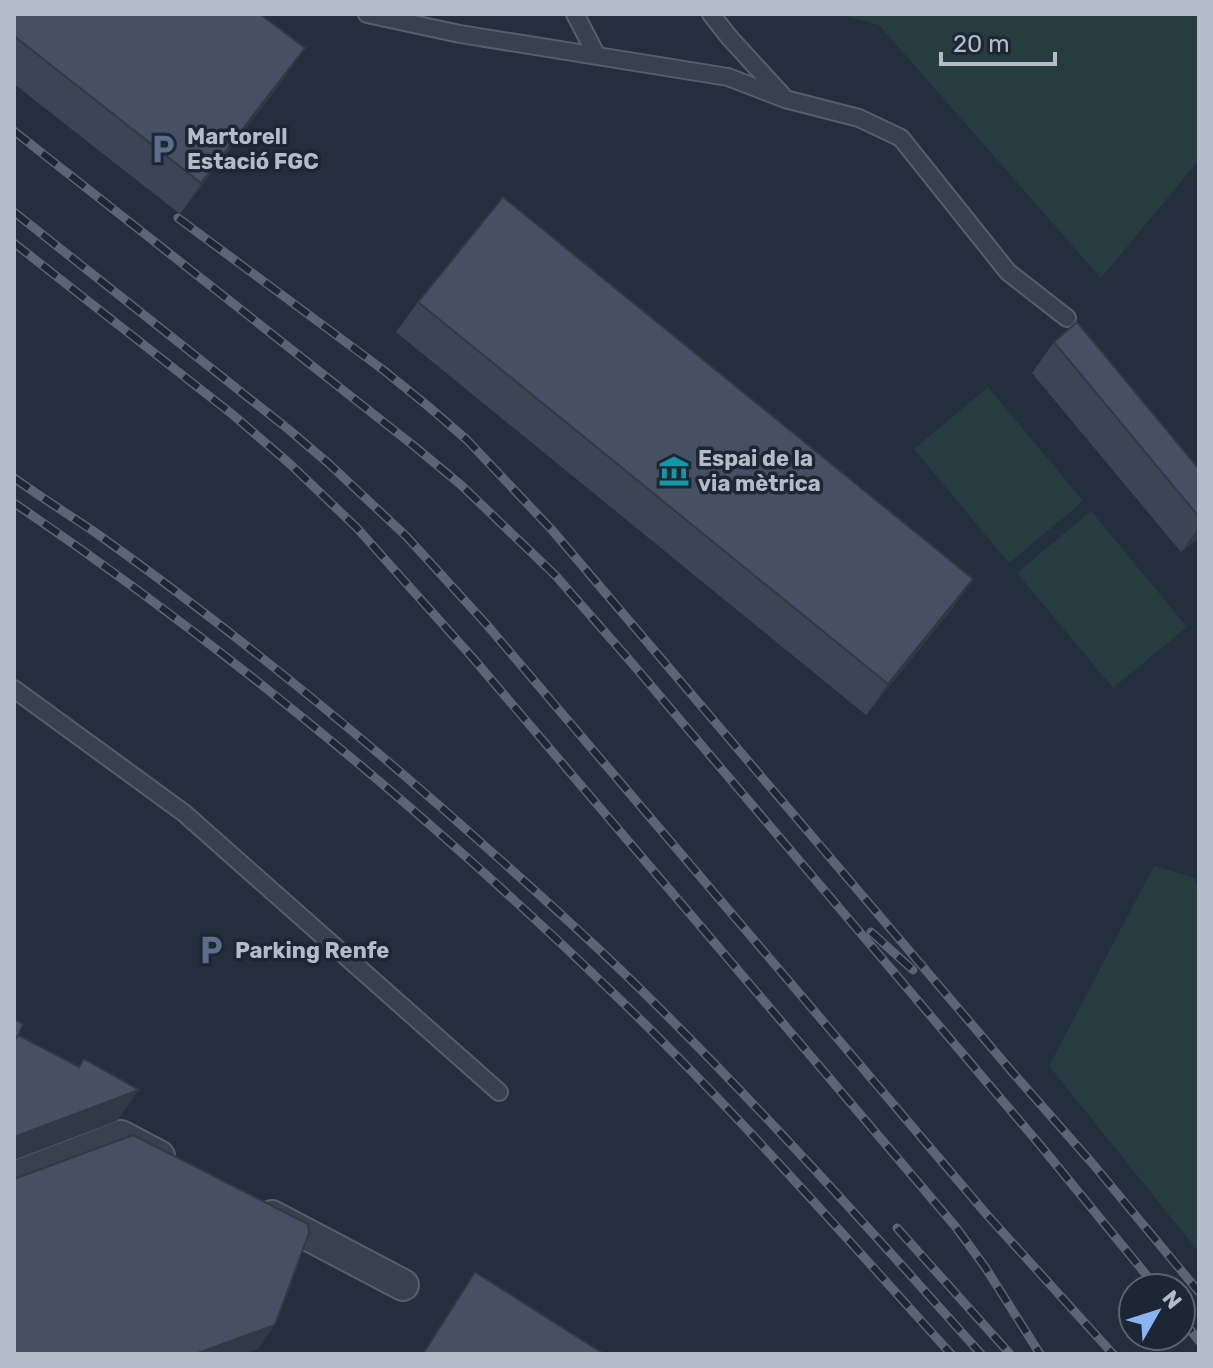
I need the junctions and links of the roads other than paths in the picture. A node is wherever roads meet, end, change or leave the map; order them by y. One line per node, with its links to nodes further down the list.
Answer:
1 (367, 14): 4 (lane)
2 (575, 14): 4 (lane)
3 (711, 14): 5 (lane)
4 (597, 56): 5 (lane)
5 (785, 99): 6 (lane)
6 (1067, 318)
7 (14, 689): 8 (lane)
8 (499, 1092)
9 (178, 1166): 10 (street)
10 (14, 1177)
11 (248, 1203): 12 (street)
12 (403, 1285)

